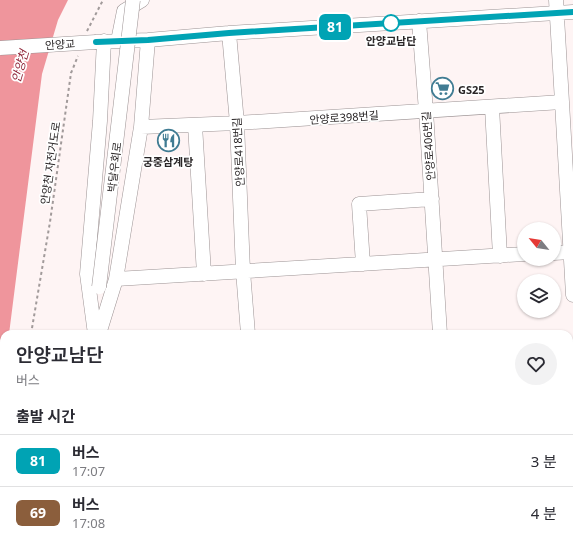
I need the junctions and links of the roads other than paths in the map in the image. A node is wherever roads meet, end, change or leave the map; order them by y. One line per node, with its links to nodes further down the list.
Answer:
1 (133, 0): 29 (street, 박달우회로, bridge)
2 (142, 0): 9 (street)
3 (556, 6): 4 (street, 안양교); 5 (street, 안양교); 11 (street)
4 (573, 12)
5 (419, 21): 6 (street, 안양교); 13 (street, 안양로406번길)
6 (229, 33): 8 (street, 안양교); 14 (street, 안양로418번길)
7 (95, 39): 9 (street, 안양교); 10 (street, 안양교, bridge); 28 (street)
8 (148, 40): 9 (street, 안양교); 16 (street)
9 (118, 41)
10 (0, 48)
11 (562, 102): 12 (street, 안양로398번길); 18 (street)
12 (492, 107): 13 (street, 안양로398번길); 21 (street)
13 (426, 112): 14 (street, 안양로398번길); 17 (street, 안양로406번길)
14 (237, 123): 15 (street, 안양로398번길); 24 (street, 안양로418번길)
15 (195, 125): 16 (street, 안양로398번길); 25 (street)
16 (141, 127): 26 (street)
17 (432, 199): 22 (street, 안양로406번길); 23 (street)
18 (571, 252): 19 (street); 27 (street)
19 (561, 253)
20 (517, 255): 21 (street)
21 (500, 256): 22 (street)
22 (435, 259): 23 (street); 32 (street, 안양로406번길)
23 (363, 264): 24 (street)
24 (243, 271): 25 (street); 31 (street, 안양로418번길)
25 (204, 274): 26 (street)
26 (116, 279): 30 (street)
27 (573, 295)
28 (96, 330)
29 (97, 330)
30 (98, 330)
31 (248, 330)
32 (440, 330)

